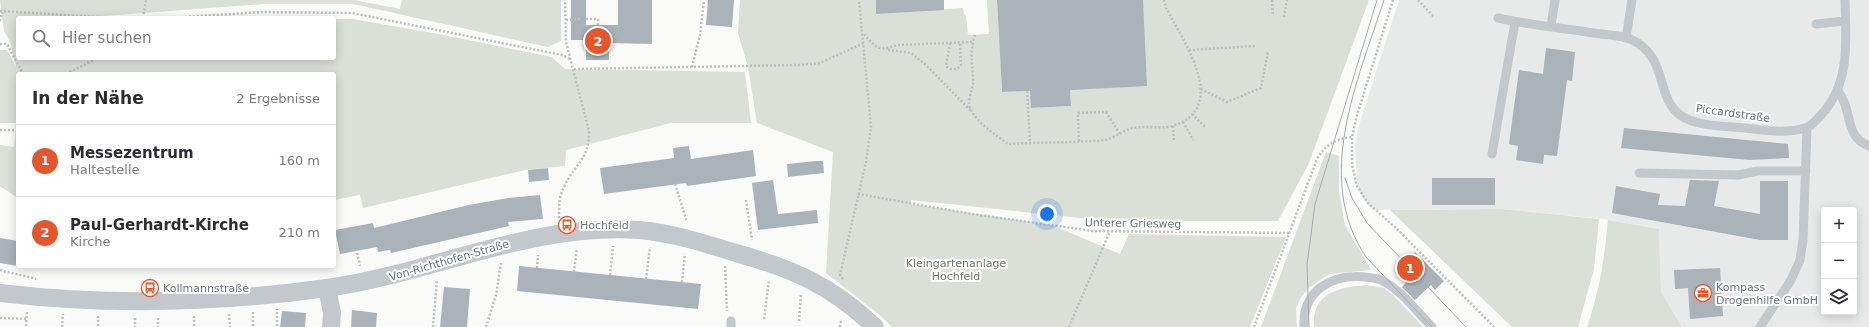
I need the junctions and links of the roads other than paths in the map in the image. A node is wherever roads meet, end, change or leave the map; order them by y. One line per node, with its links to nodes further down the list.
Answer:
1 (1555, 0): 8 (lane)
2 (1632, 0): 9 (lane)
3 (1845, 0): 5 (lane)
4 (1498, 18): 6 (lane, Piccardstraße)
5 (1845, 21): 7 (lane); 10 (lane)
6 (1515, 22): 8 (lane, Piccardstraße); 13 (lane)
7 (1816, 24)
8 (1554, 27): 9 (lane, Piccardstraße)
9 (1626, 38): 11 (lane, Piccardstraße)
10 (1838, 91): 11 (lane); 12 (lane)
11 (1808, 128): 14 (lane)
12 (1869, 146)
13 (1492, 154)
14 (1806, 171): 15 (lane); 22 (lane)
15 (1639, 173)
16 (327, 288): 17 (street, Von-Richthofen-Straße); 18 (street); 19 (street, Von-Richthofen-Straße)
17 (0, 293)
18 (331, 327)
19 (874, 327)
20 (1304, 327): 21 (lane)
21 (1432, 327)
22 (1760, 327)

